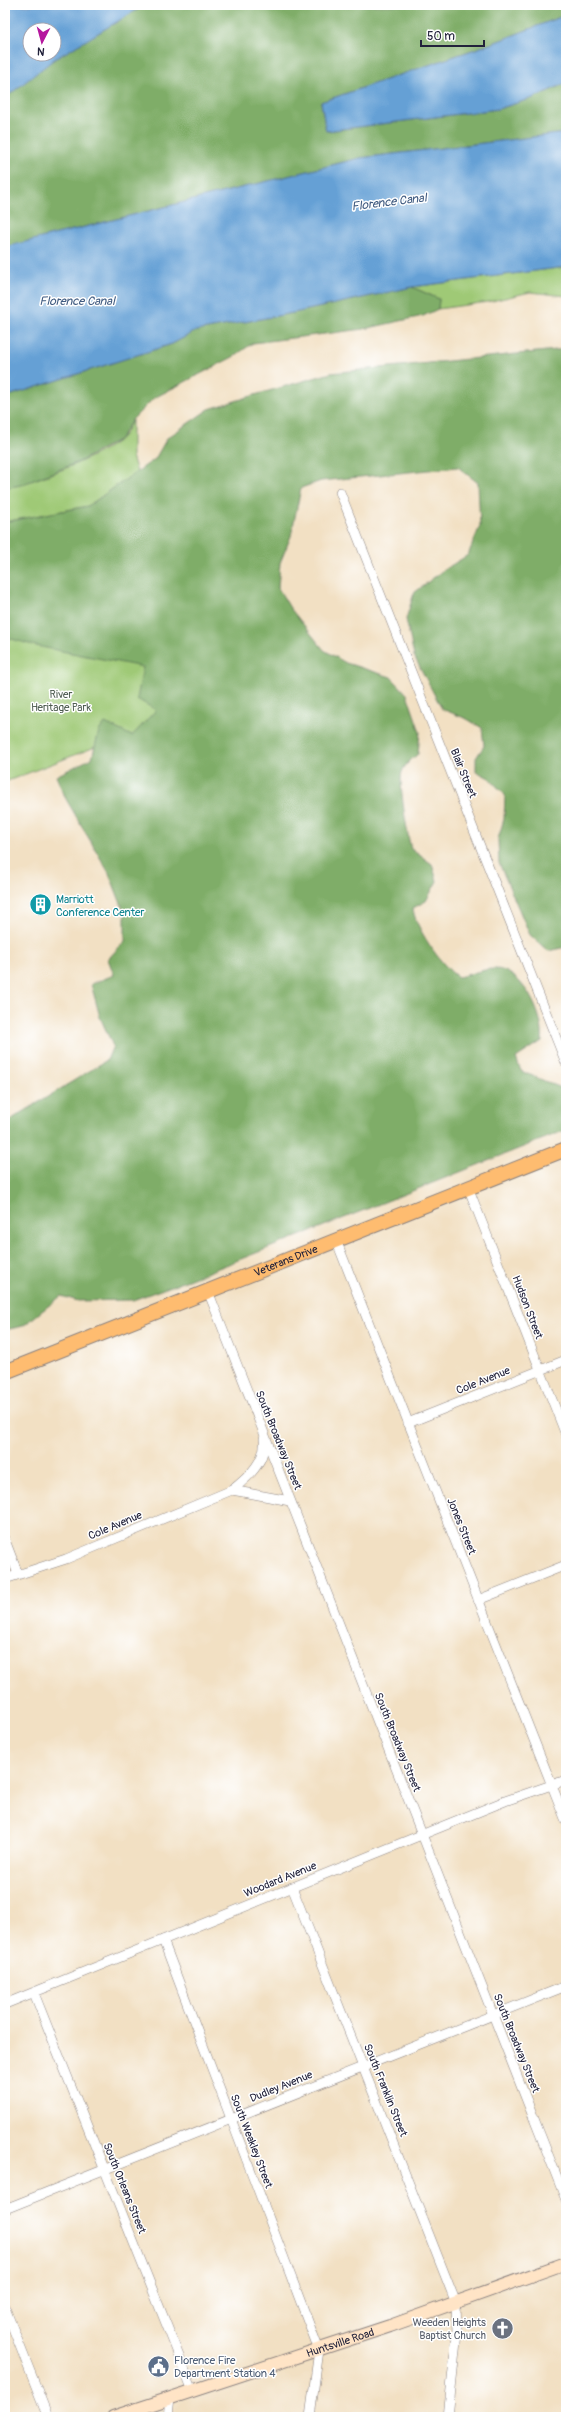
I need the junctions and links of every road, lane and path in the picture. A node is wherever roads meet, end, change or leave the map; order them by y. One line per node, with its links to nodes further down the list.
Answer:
1 (340, 492): 2 (street, Blair Street)
2 (566, 1063)
3 (566, 1149): 4 (main road, Veterans Drive)
4 (468, 1187): 5 (main road, Veterans Drive); 8 (street, Hudson Street)
5 (336, 1240): 6 (main road, Veterans Drive); 10 (street, Jones Street)
6 (208, 1292): 9 (main road, Veterans Drive); 11 (street, South Broadway Street)
7 (566, 1360): 8 (street, Cole Avenue)
8 (540, 1370): 10 (street, Cole Avenue); 12 (street, Hudson Street)
9 (5, 1372)
10 (408, 1423): 19 (street, Jones Street)
11 (263, 1432): 13 (street, Cole Avenue); 14 (street, South Broadway Street)
12 (566, 1435)
13 (232, 1490): 14 (street); 17 (street, Cole Avenue)
14 (290, 1501): 23 (street, South Broadway Street)
15 (5, 1540): 17 (street)
16 (566, 1566): 19 (street)
17 (18, 1574): 18 (street, Cole Avenue)
18 (5, 1579)
19 (478, 1600): 21 (street, Jones Street)
20 (566, 1780): 21 (street, Woodard Avenue)
21 (552, 1786): 22 (street, Jones Street); 23 (street, Woodard Avenue)
22 (566, 1822)
23 (422, 1835): 24 (street, Woodard Avenue); 29 (street, South Broadway Street)
24 (292, 1886): 25 (street, Woodard Avenue); 30 (street, South Franklin Street)
25 (163, 1940): 27 (street, Woodard Avenue); 31 (street, South Weakley Street)
26 (566, 1986): 29 (street, Dudley Avenue)
27 (34, 1993): 28 (street, Woodard Avenue); 32 (street, South Orleans Street)
28 (5, 2004)
29 (493, 2015): 30 (street, Dudley Avenue); 33 (street, South Broadway Street)
30 (363, 2067): 31 (street, Dudley Avenue); 36 (street, South Franklin Street)
31 (231, 2119): 32 (street, Dudley Avenue); 38 (street, South Weakley Street)
32 (105, 2170): 34 (street, Dudley Avenue); 39 (street, South Orleans Street)
33 (566, 2200)
34 (5, 2209)
35 (566, 2263): 36 (main road, Huntsville Road)
36 (456, 2303): 38 (main road, Huntsville Road); 45 (street)
37 (5, 2308): 41 (street)
38 (319, 2350): 39 (main road, Huntsville Road); 44 (street)
39 (193, 2392): 40 (main road, Huntsville Road)
40 (170, 2398): 42 (main road, Huntsville Road); 43 (street)
41 (48, 2417)
42 (113, 2417)
43 (168, 2417)
44 (310, 2417)
45 (448, 2417)

